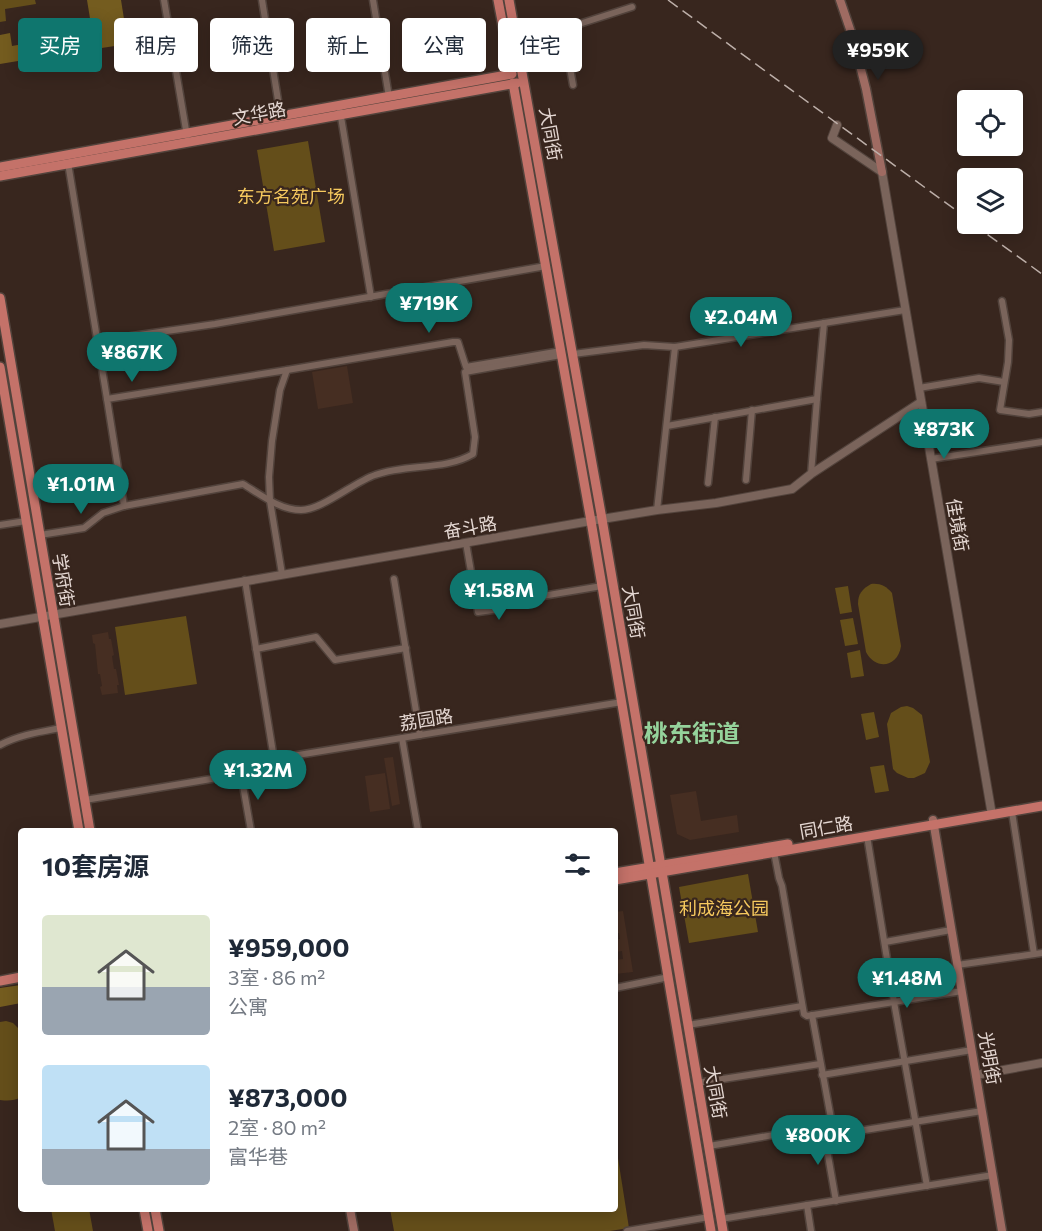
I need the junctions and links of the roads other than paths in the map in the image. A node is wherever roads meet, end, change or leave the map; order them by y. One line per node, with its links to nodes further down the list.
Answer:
1 (164, 0): 19 (street)
2 (262, 0): 17 (street)
3 (374, 0): 15 (street)
4 (498, 0): 13 (main road, 大同街)
5 (510, 0): 8 (main road, 大同街)
6 (840, 0): 22 (main road)
7 (632, 7): 9 (street)
8 (513, 18)
9 (582, 23)
10 (523, 72): 12 (main road, 大同街)
11 (570, 72): 14 (street)
12 (524, 77): 13 (main road, 文华路); 33 (main road, 大同街)
13 (512, 79): 15 (main road, 文华路); 16 (main road, 文华路); 24 (main road, 大同街)
14 (573, 85)
15 (389, 97): 16 (main road, 文华路)
16 (340, 110): 17 (main road, 文华路); 25 (street)
17 (282, 120): 19 (main road, 文华路)
18 (837, 125): 22 (street)
19 (187, 137): 20 (main road, 文华路); 21 (main road, 文华路)
20 (68, 163): 23 (main road, 文华路); 30 (street)
21 (0, 167)
22 (882, 172): 28 (street, 佳境街)
23 (0, 176)
24 (546, 266): 25 (street); 32 (main road, 大同街)
25 (371, 297): 30 (street)
26 (0, 298): 57 (main road, 学府街)
27 (1002, 301): 36 (street)
28 (905, 310): 29 (street); 37 (street, 佳境街)
29 (824, 323): 31 (street); 39 (street)
30 (98, 341): 38 (street)
31 (675, 347): 33 (street); 44 (street)
32 (561, 353): 35 (street); 50 (street); 55 (main road, 大同街)
33 (573, 354): 53 (main road, 大同街)
34 (0, 367): 54 (main road, 学府街)
35 (287, 370): 38 (street); 50 (street)
36 (1004, 382): 37 (street); 42 (street)
37 (919, 388): 40 (street, 佳境街)
38 (107, 399): 51 (street)
39 (817, 399): 41 (street); 47 (street)
40 (921, 402): 46 (street, 佳境街); 47 (street, 奋斗路)
41 (752, 410): 43 (street); 48 (street)
42 (1042, 412)
43 (716, 417): 44 (street); 49 (street)
44 (666, 426): 52 (street)
45 (1042, 442): 46 (street)
46 (931, 459): 78 (street, 佳境街)
47 (812, 474): 52 (street, 奋斗路)
48 (746, 480)
49 (708, 483)
50 (270, 501): 51 (street); 59 (street)
51 (124, 506): 57 (street)
52 (657, 510): 53 (street, 奋斗路)
53 (602, 519): 55 (street, 奋斗路); 87 (main road, 大同街)
54 (26, 521): 56 (street); 64 (main road, 学府街)
55 (591, 521): 58 (street, 奋斗路); 62 (main road, 大同街)
56 (0, 525)
57 (40, 535): 63 (main road, 学府街)
58 (466, 543): 59 (street, 奋斗路); 62 (street)
59 (282, 574): 61 (street, 奋斗路)
60 (394, 579): 66 (street)
61 (245, 580): 63 (street, 奋斗路); 67 (street)
62 (602, 586): 68 (main road, 大同街)
63 (53, 616): 64 (street, 奋斗路); 75 (main road, 学府街)
64 (42, 617): 65 (street, 奋斗路); 69 (main road, 学府街)
65 (0, 624)
66 (406, 648): 67 (street); 70 (street)
67 (256, 649): 73 (street)
68 (622, 702): 70 (street, 荔园路); 87 (main road, 大同街)
69 (61, 729): 72 (street); 81 (main road, 学府街)
70 (420, 735): 71 (street, 荔园路)
71 (402, 738): 73 (street, 荔园路); 84 (street)
72 (0, 745)
73 (274, 759): 74 (street, 荔园路)
74 (242, 774): 75 (street, 荔园路); 83 (street)
75 (85, 800): 82 (main road, 学府街)
76 (1042, 801): 78 (main road, 同仁路)
77 (1042, 806): 79 (main road, 同仁路)
78 (992, 812): 79 (main road, 同仁路); 80 (main road, 同仁路)
79 (1011, 812): 93 (street)
80 (934, 822): 85 (main road, 同仁路); 87 (main road, 同仁路); 90 (main road, 光明街)
81 (78, 828)
82 (90, 828)
83 (251, 828)
84 (417, 828)
85 (867, 837): 86 (main road, 同仁路); 91 (street)
86 (774, 852): 87 (main road, 同仁路); 101 (street)
87 (656, 869): 88 (main road, 同仁路); 89 (main road, 同仁路); 95 (main road, 大同街); 103 (main road, 大同街)
88 (618, 873)
89 (618, 879)
90 (951, 930): 91 (street); 94 (main road, 光明街)
91 (885, 942): 100 (street)
92 (1042, 952): 93 (street)
93 (1034, 954): 94 (street)
94 (957, 965): 99 (main road, 光明街)
95 (669, 977): 98 (street); 123 (main road, 大同街)
96 (18, 980): 97 (main road)
97 (0, 983)
98 (618, 987)
99 (962, 991): 100 (street); 104 (main road, 光明街)
100 (894, 1002): 102 (street); 105 (street)
101 (802, 1006): 102 (street); 103 (street)
102 (812, 1015): 107 (street)
103 (688, 1025): 110 (main road, 大同街)
104 (972, 1050): 105 (street); 108 (main road, 光明街)
105 (905, 1062): 109 (street); 112 (street)
106 (1042, 1063): 108 (street)
107 (820, 1064): 109 (street); 110 (street)
108 (976, 1074): 111 (main road, 光明街)
109 (822, 1075): 113 (street)
110 (697, 1083): 115 (main road, 大同街)
111 (982, 1111): 112 (street); 116 (main road, 光明街)
112 (915, 1122): 113 (street); 117 (street)
113 (832, 1125): 114 (street)
114 (823, 1127): 115 (street); 118 (street)
115 (709, 1146): 124 (main road, 大同街)
116 (993, 1175): 117 (street); 132 (main road, 光明街)
117 (927, 1186): 118 (street)
118 (836, 1201): 119 (street)
119 (807, 1205): 124 (street); 131 (street)
120 (144, 1212): 125 (main road)
121 (156, 1212): 126 (main road)
122 (351, 1212): 127 (main road)
123 (709, 1217): 128 (street); 129 (main road, 大同街)
124 (721, 1219): 130 (main road, 大同街)
125 (147, 1231)
126 (159, 1231)
127 (354, 1231)
128 (627, 1231)
129 (711, 1231)
130 (723, 1231)
131 (812, 1231)
132 (1002, 1231)

